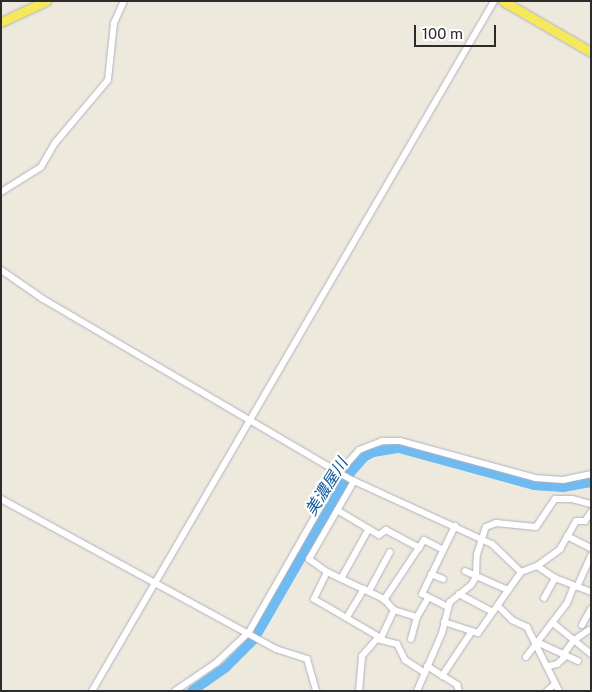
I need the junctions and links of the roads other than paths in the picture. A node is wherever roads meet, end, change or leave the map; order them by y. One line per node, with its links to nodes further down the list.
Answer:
1 (46, 1): 5 (main road)
2 (124, 1): 7 (street)
3 (494, 1): 9 (street)
4 (503, 1): 6 (main road)
5 (1, 22)
6 (591, 52)
7 (1, 192)
8 (1, 270): 9 (street)
9 (250, 420): 11 (street); 35 (street)
10 (591, 474): 11 (street)
11 (342, 475): 12 (street); 57 (street)
12 (353, 481): 15 (street); 17 (street)
13 (1, 499): 35 (street)
14 (591, 504): 20 (street)
15 (336, 510): 18 (street); 28 (street)
16 (590, 516): 19 (street)
17 (455, 526): 20 (street); 23 (street)
18 (368, 530): 21 (street); 31 (street)
19 (567, 536): 22 (street); 26 (street)
20 (480, 538): 29 (street); 32 (street)
21 (420, 548): 23 (street); 44 (street)
22 (591, 548)
23 (442, 549): 30 (street)
24 (390, 552): 38 (street)
25 (591, 556): 36 (street)
26 (537, 566): 29 (street); 33 (street)
27 (465, 571): 32 (street)
28 (327, 572): 31 (street); 50 (street)
29 (521, 572): 37 (street)
30 (431, 574): 34 (street); 42 (street)
31 (342, 577): 38 (street)
32 (476, 577): 37 (street); 41 (street)
33 (555, 578): 36 (street); 43 (street)
34 (443, 579)
35 (155, 583): 57 (street); 72 (street)
36 (575, 586): 39 (street); 53 (street)
37 (510, 588): 40 (street); 46 (street)
38 (366, 590): 44 (street); 50 (street)
39 (591, 592)
40 (518, 593)
41 (459, 594): 45 (street); 49 (street)
42 (428, 598): 45 (street); 51 (street)
43 (544, 598)
44 (384, 600): 48 (street)
45 (448, 607): 52 (street)
46 (499, 607): 49 (street); 61 (street)
47 (591, 608): 54 (street)
48 (394, 610): 51 (street); 58 (street)
49 (493, 612): 56 (street)
50 (347, 617): 58 (street)
51 (417, 617): 59 (street)
52 (444, 622): 56 (street); 66 (street)
53 (553, 624): 60 (street); 61 (street)
54 (582, 625)
55 (589, 630): 60 (street)
56 (472, 631): 69 (street)
57 (250, 633): 70 (street); 73 (street)
58 (381, 638): 68 (street); 76 (street)
59 (411, 639)
60 (573, 641): 62 (street); 63 (street)
61 (538, 644): 63 (street); 64 (street); 67 (street)
62 (591, 654)
63 (564, 656): 65 (street); 67 (street)
64 (526, 657)
65 (578, 661)
66 (427, 666): 68 (street); 69 (street)
67 (549, 666): 71 (street)
68 (425, 673): 77 (street)
69 (442, 676): 78 (street)
70 (312, 683): 74 (street); 75 (street)
71 (555, 684): 79 (street); 80 (street)
72 (92, 691)
73 (175, 691)
74 (307, 691)
75 (316, 691)
76 (360, 691)
77 (417, 691)
78 (459, 691)
79 (547, 691)
80 (559, 691)

